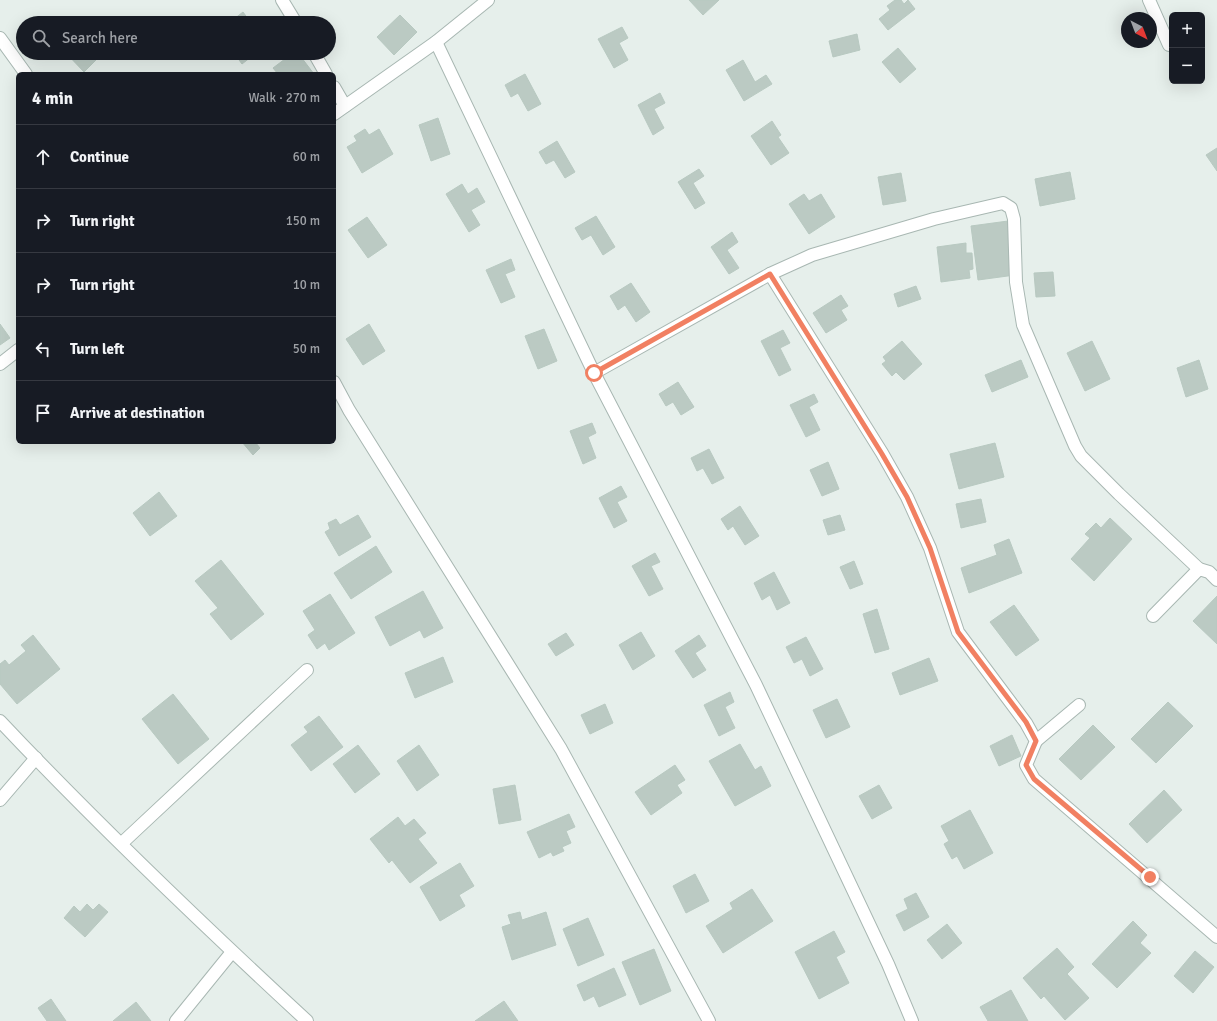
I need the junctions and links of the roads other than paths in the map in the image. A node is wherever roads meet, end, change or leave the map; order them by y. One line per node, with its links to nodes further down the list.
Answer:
1 (282, 0): 4 (street)
2 (488, 0): 6 (street)
3 (1149, 0): 7 (street)
4 (292, 16)
5 (0, 38): 9 (street)
6 (436, 42): 12 (street); 17 (street)
7 (1169, 44)
8 (318, 60): 10 (street)
9 (25, 72)
10 (325, 72)
11 (336, 90): 12 (street)
12 (346, 106): 13 (street)
13 (336, 113)
14 (770, 274): 17 (street); 19 (street); 25 (street)
15 (16, 352): 16 (street)
16 (0, 364)
17 (594, 373): 34 (street)
18 (336, 386): 33 (street)
19 (1200, 569): 20 (street); 21 (street)
20 (1217, 580)
21 (1153, 616)
22 (307, 670): 28 (street)
23 (1079, 705): 25 (street)
24 (0, 721): 26 (street)
25 (1036, 741): 29 (street)
26 (36, 758): 27 (street); 28 (street)
27 (0, 800)
28 (122, 843): 30 (street)
29 (1217, 937)
30 (232, 952): 31 (street); 32 (street)
31 (176, 1021)
32 (307, 1021)
33 (709, 1021)
34 (912, 1021)

